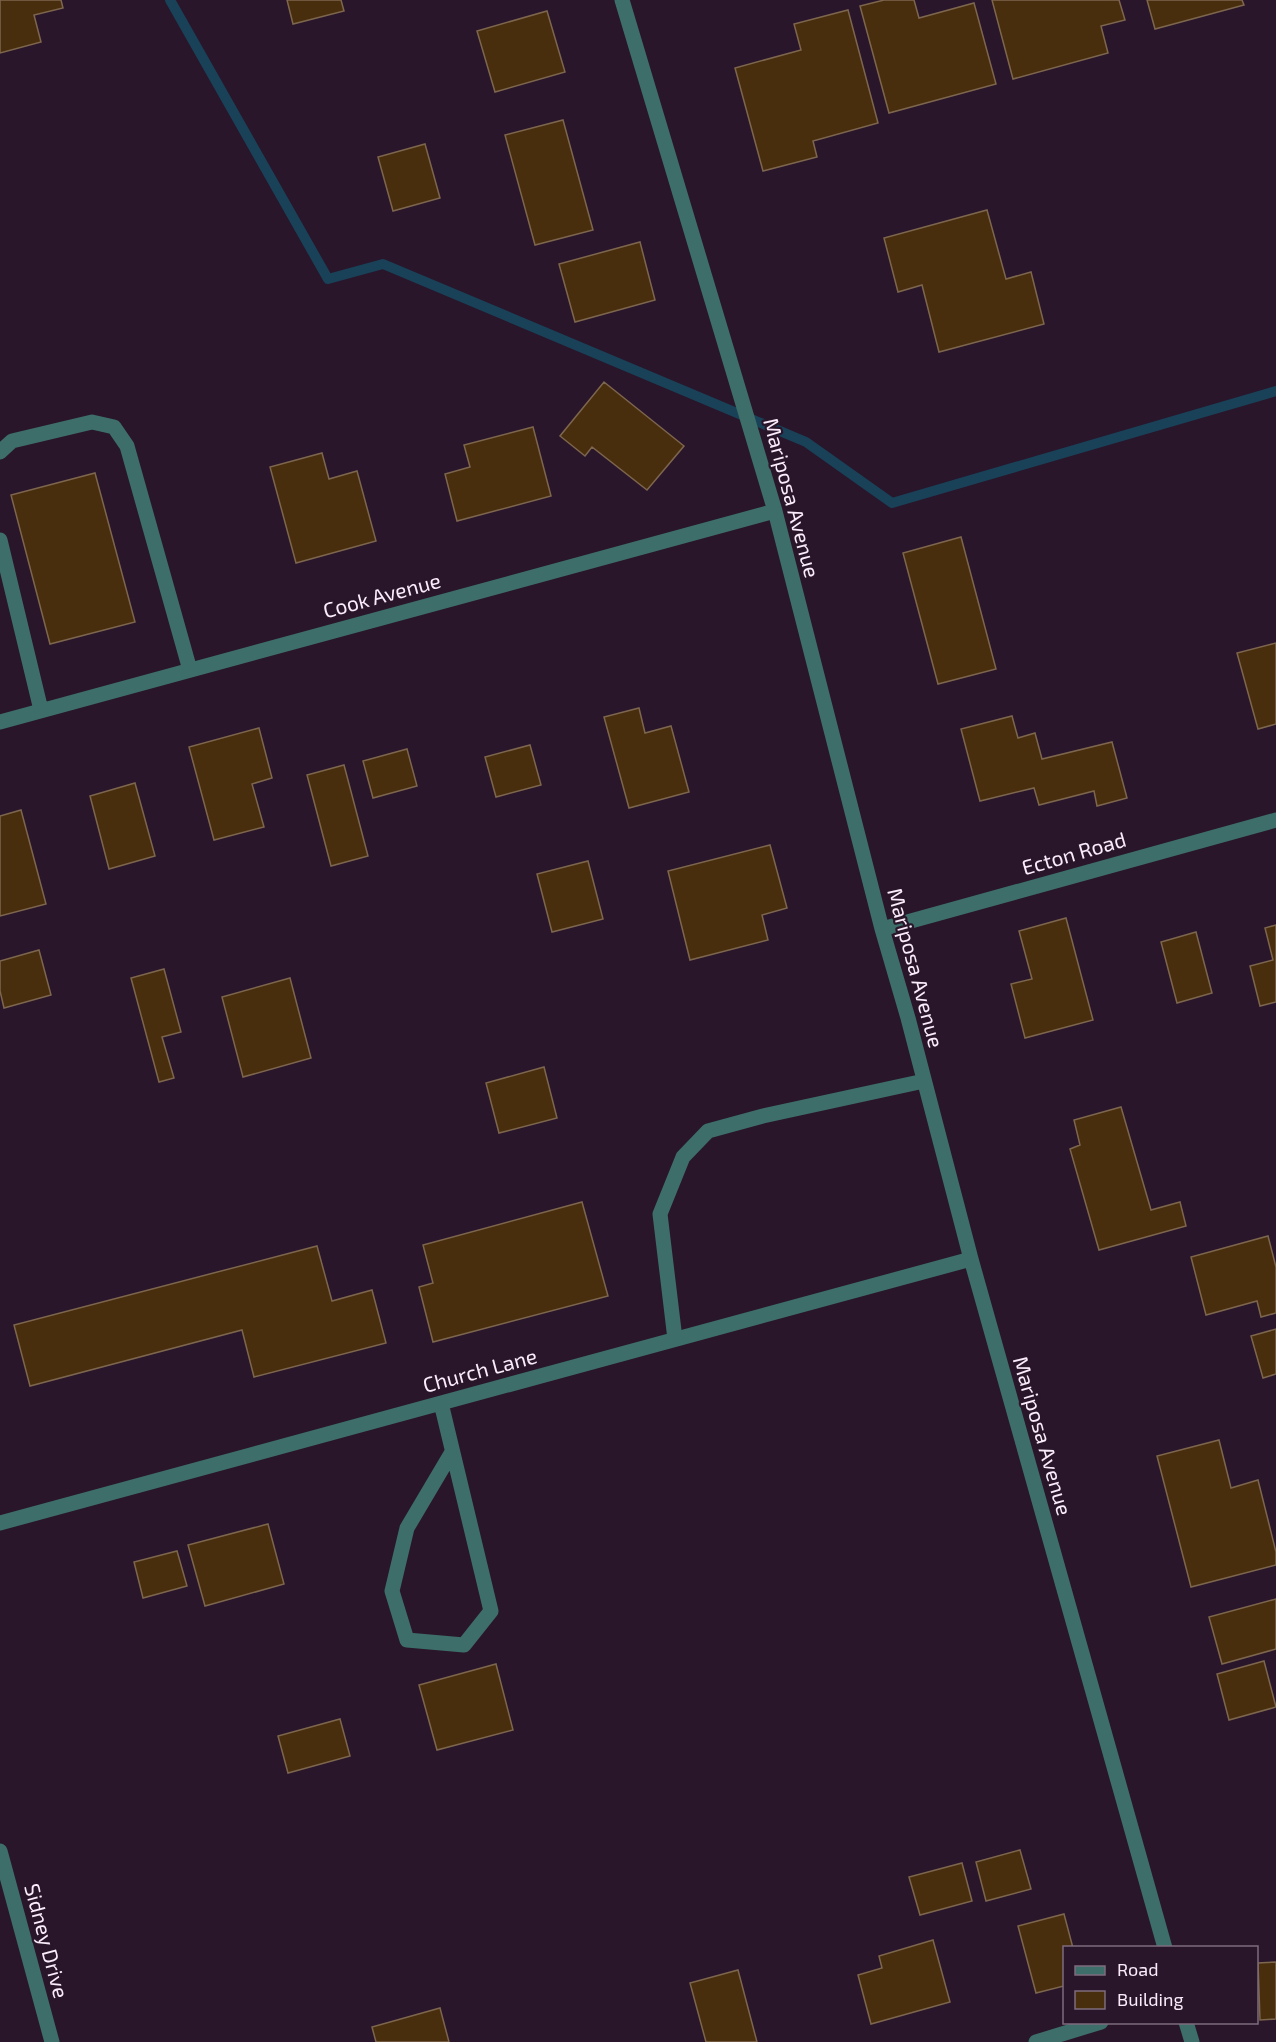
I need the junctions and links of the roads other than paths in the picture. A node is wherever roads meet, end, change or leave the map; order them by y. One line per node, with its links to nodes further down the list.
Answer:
1 (622, 0): 3 (street, Mariposa Avenue)
2 (0, 452): 5 (street)
3 (775, 511): 5 (street, Cook Avenue); 9 (street, Mariposa Avenue)
4 (0, 540): 6 (street)
5 (190, 670): 6 (street, Cook Avenue)
6 (41, 710): 7 (street, Cook Avenue)
7 (0, 722)
8 (1276, 820): 9 (street, Ecton Road)
9 (882, 929): 10 (street, Mariposa Avenue)
10 (924, 1081): 11 (street, Mariposa Avenue); 12 (street)
11 (971, 1259): 12 (street, Church Lane); 17 (street, Mariposa Avenue)
12 (675, 1339): 13 (street, Church Lane)
13 (441, 1403): 14 (street); 15 (street, Church Lane)
14 (452, 1452): 14 (street)
15 (0, 1523)
16 (0, 1851): 20 (street, Sidney Drive)
17 (1165, 1946)
18 (1094, 2024): 21 (street)
19 (1187, 2024): 22 (street)
20 (52, 2042)
21 (1036, 2042)
22 (1192, 2042)

